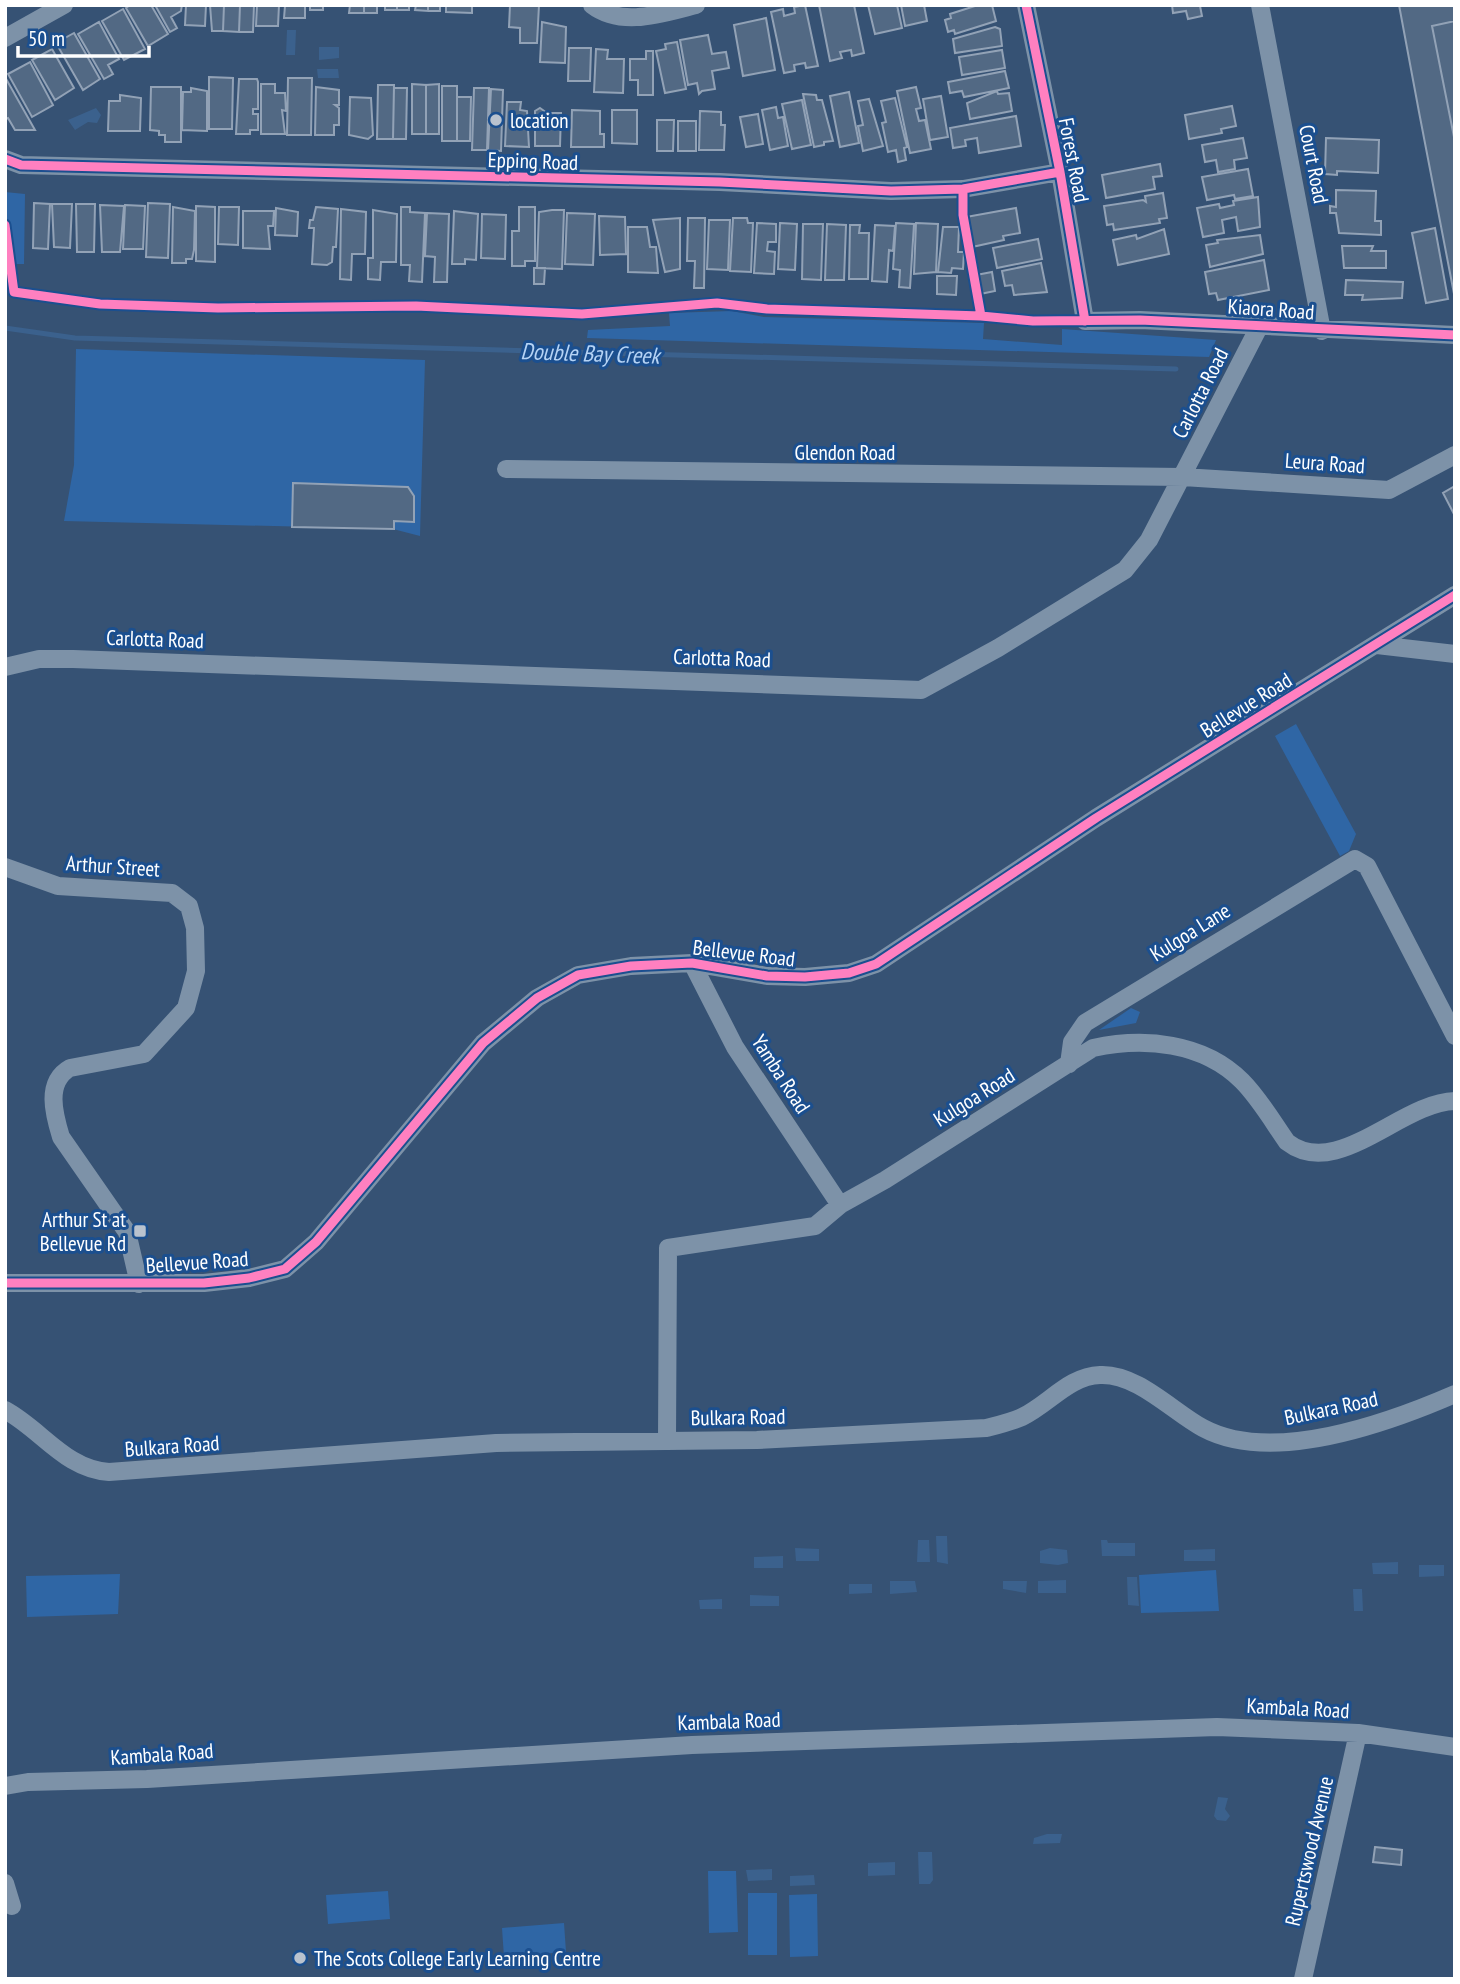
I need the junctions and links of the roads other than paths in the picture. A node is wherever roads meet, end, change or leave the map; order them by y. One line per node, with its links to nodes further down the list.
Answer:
1 (64, 5): 6 (street)
2 (592, 5): 5 (street)
3 (1026, 5): 8 (street, Forest Road)
4 (1259, 5): 11 (street, Court Road)
5 (688, 6)
6 (5, 38)
7 (5, 159): 8 (street, Epping Road)
8 (1060, 172): 9 (street, Forest Road)
9 (1085, 321): 10 (street, Kiaora Road)
10 (1260, 325): 11 (street, Kiaora Road); 15 (street, Carlotta Road)
11 (1322, 331): 12 (street, Kiaora Road)
12 (1455, 335)
13 (1455, 455): 15 (street, Leura Road)
14 (506, 469): 15 (street, Glendon Road)
15 (1183, 477): 19 (street, Carlotta Road)
16 (1455, 595): 17 (street, Bellevue Road)
17 (1377, 645): 18 (street); 21 (street, Bellevue Road)
18 (1455, 654)
19 (5, 667)
20 (5, 867): 27 (street, Arthur Street)
21 (692, 962): 25 (street, Yamba Road); 27 (street, Bellevue Road)
22 (1455, 1036): 23 (street, Kulgoa Lane)
23 (1069, 1064): 24 (street, Kulgoa Road); 25 (street, Kulgoa Road)
24 (1455, 1101)
25 (841, 1205): 30 (street, Kulgoa Road)
26 (5, 1283): 27 (street, Bellevue Road)
27 (139, 1283)
28 (1455, 1394): 30 (street, Bulkara Road)
29 (5, 1410): 30 (street, Bulkara Road)
30 (667, 1441)
31 (1358, 1733): 32 (street, Kambala Road); 33 (street, Kambala Road); 36 (street, Rupertswood Avenue)
32 (1455, 1747)
33 (5, 1786)
34 (5, 1883): 35 (street)
35 (12, 1906)
36 (1303, 1979)

